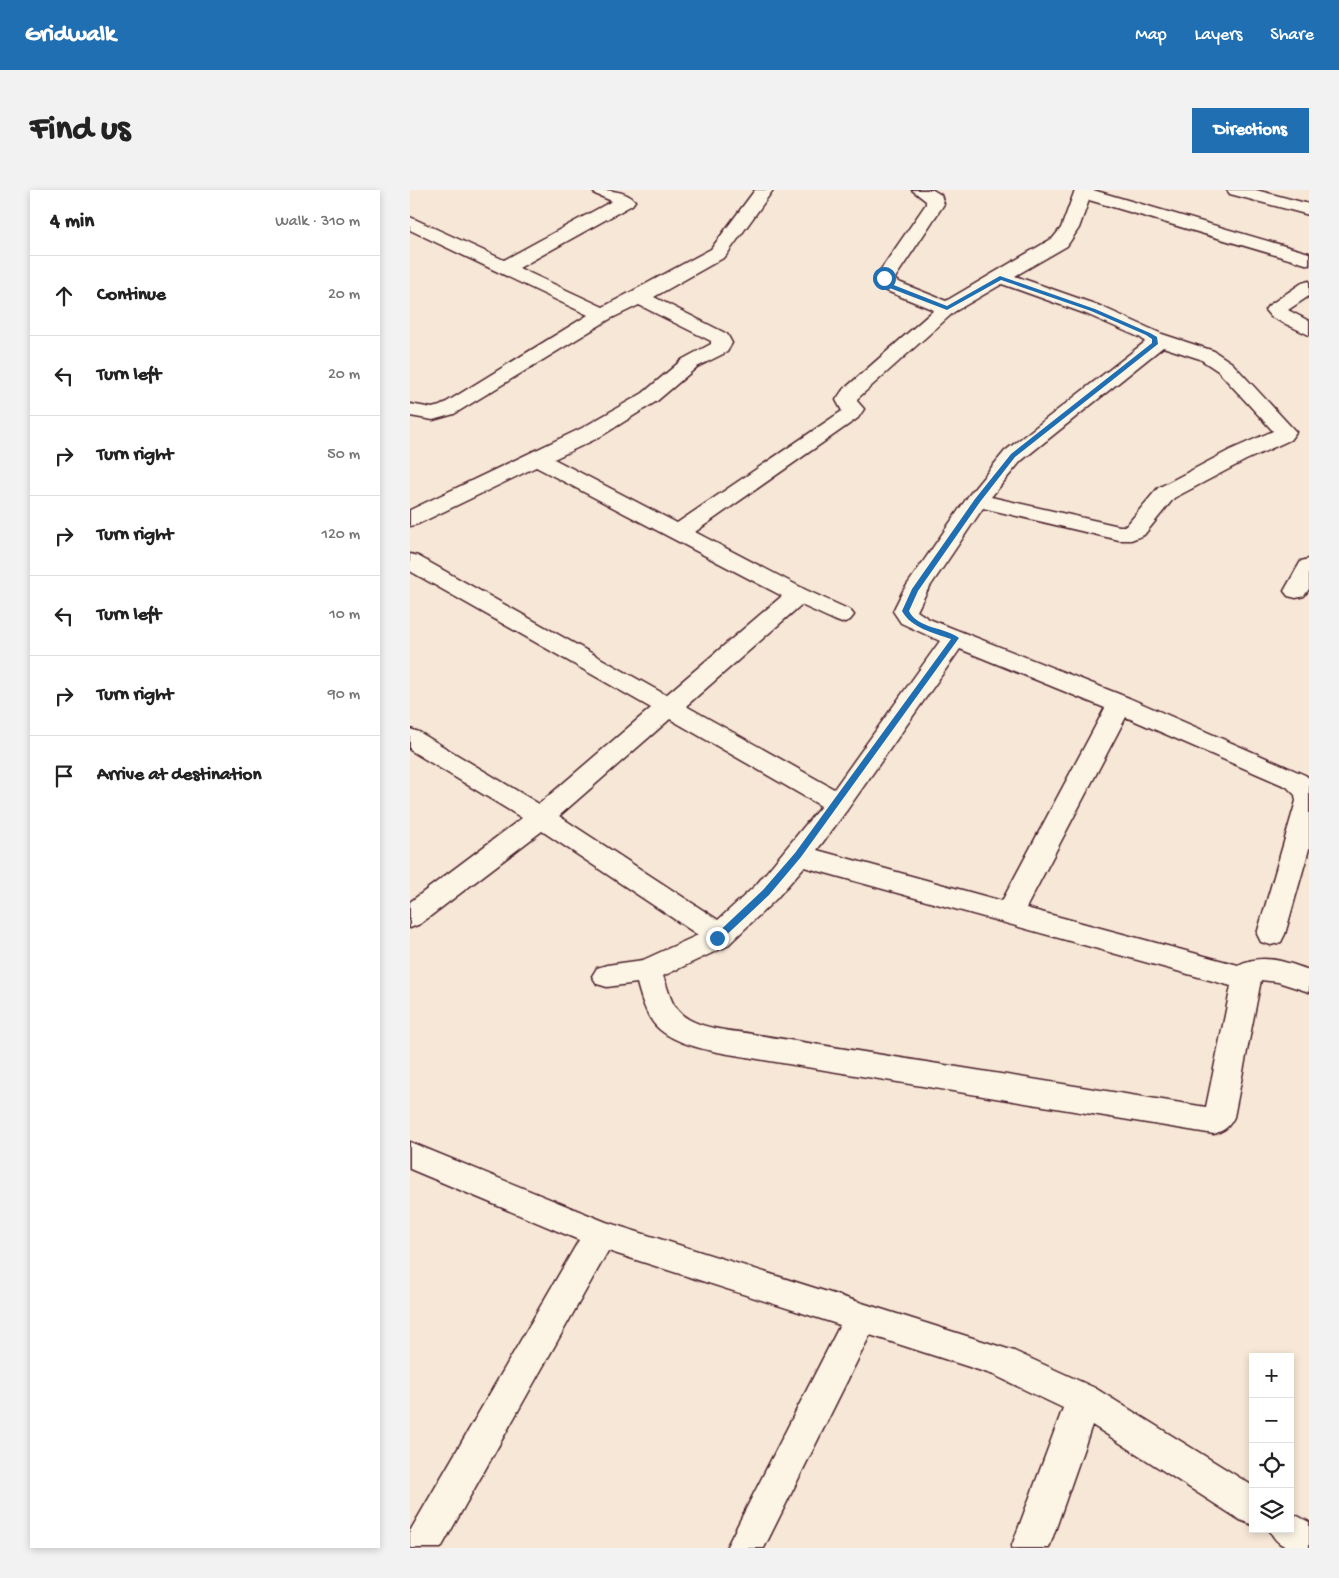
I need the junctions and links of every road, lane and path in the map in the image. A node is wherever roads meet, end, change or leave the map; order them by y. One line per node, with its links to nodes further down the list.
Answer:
1 (600, 190): 9 (street)
2 (920, 190): 13 (street)
3 (1236, 190): 6 (street)
4 (1083, 191): 8 (street); 10 (street)
5 (756, 192): 12 (street)
6 (1309, 210)
7 (410, 223): 9 (street)
8 (1309, 259)
9 (506, 267): 14 (street)
10 (1000, 278): 13 (street); 16 (street)
11 (1309, 287): 15 (street)
12 (639, 297): 14 (street); 18 (street)
13 (947, 308): 21 (street)
14 (603, 315): 17 (street)
15 (1309, 330)
16 (1155, 338): 19 (street); 19 (street)
17 (410, 410)
18 (536, 458): 20 (street); 21 (street)
19 (977, 500): 27 (street)
20 (410, 520)
21 (680, 532): 25 (street)
22 (410, 561): 29 (street)
23 (1309, 566): 24 (street)
24 (1296, 591)
25 (798, 595): 26 (street); 29 (street)
26 (842, 615)
27 (955, 638): 28 (street); 32 (street)
28 (1120, 704): 31 (street); 35 (street)
29 (666, 707): 32 (street); 33 (street)
30 (410, 738): 33 (street)
31 (1309, 801): 38 (street)
32 (838, 803): 34 (street)
33 (541, 817): 36 (street); 37 (street)
34 (798, 855): 35 (street); 39 (street)
35 (1009, 914): 41 (street)
36 (410, 918)
37 (715, 932)
38 (1271, 934)
39 (647, 971): 40 (street); 41 (street)
40 (607, 976)
41 (1246, 979): 42 (street)
42 (1309, 981)
43 (414, 1164): 44 (street)
44 (600, 1234): 45 (street); 50 (street)
45 (861, 1318): 46 (street); 51 (street)
46 (1083, 1400): 47 (street); 52 (street)
47 (1249, 1505)
48 (1293, 1533): 49 (street)
49 (1309, 1544)
50 (421, 1548)
51 (745, 1548)
52 (1030, 1548)

